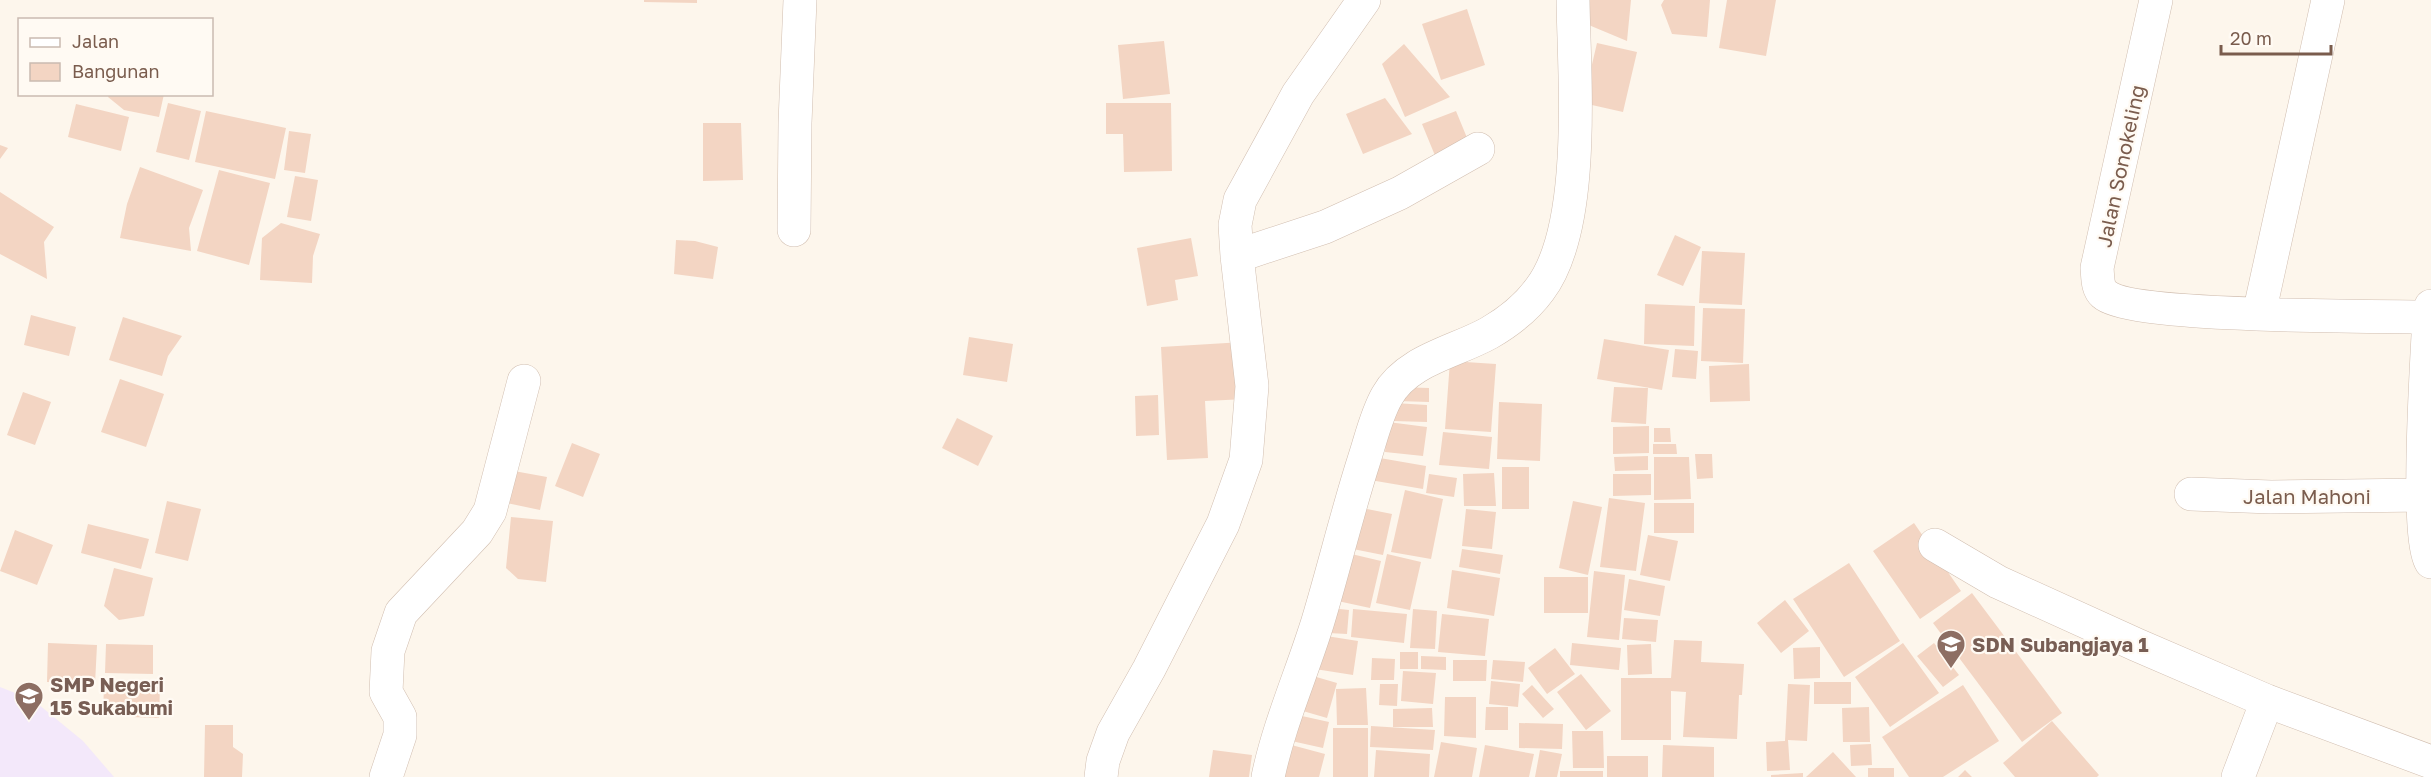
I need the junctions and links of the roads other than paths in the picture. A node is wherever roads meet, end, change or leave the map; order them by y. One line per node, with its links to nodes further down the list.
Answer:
1 (801, 0): 7 (street)
2 (1364, 0): 8 (street)
3 (1573, 0): 20 (street)
4 (2156, 0): 10 (street, Jalan Sonokeling)
5 (2328, 0): 10 (street)
6 (1478, 149): 8 (street)
7 (794, 230)
8 (1237, 256): 19 (street)
9 (2430, 313): 10 (street); 13 (street)
10 (2259, 314)
11 (524, 381): 18 (street)
12 (2191, 494): 13 (street, Jalan Mahoni)
13 (2424, 495): 15 (street)
14 (1935, 545): 16 (street)
15 (2431, 562)
16 (2267, 701): 17 (street); 21 (street)
17 (2431, 762)
18 (386, 777)
19 (1101, 777)
20 (1268, 777)
21 (2238, 777)

